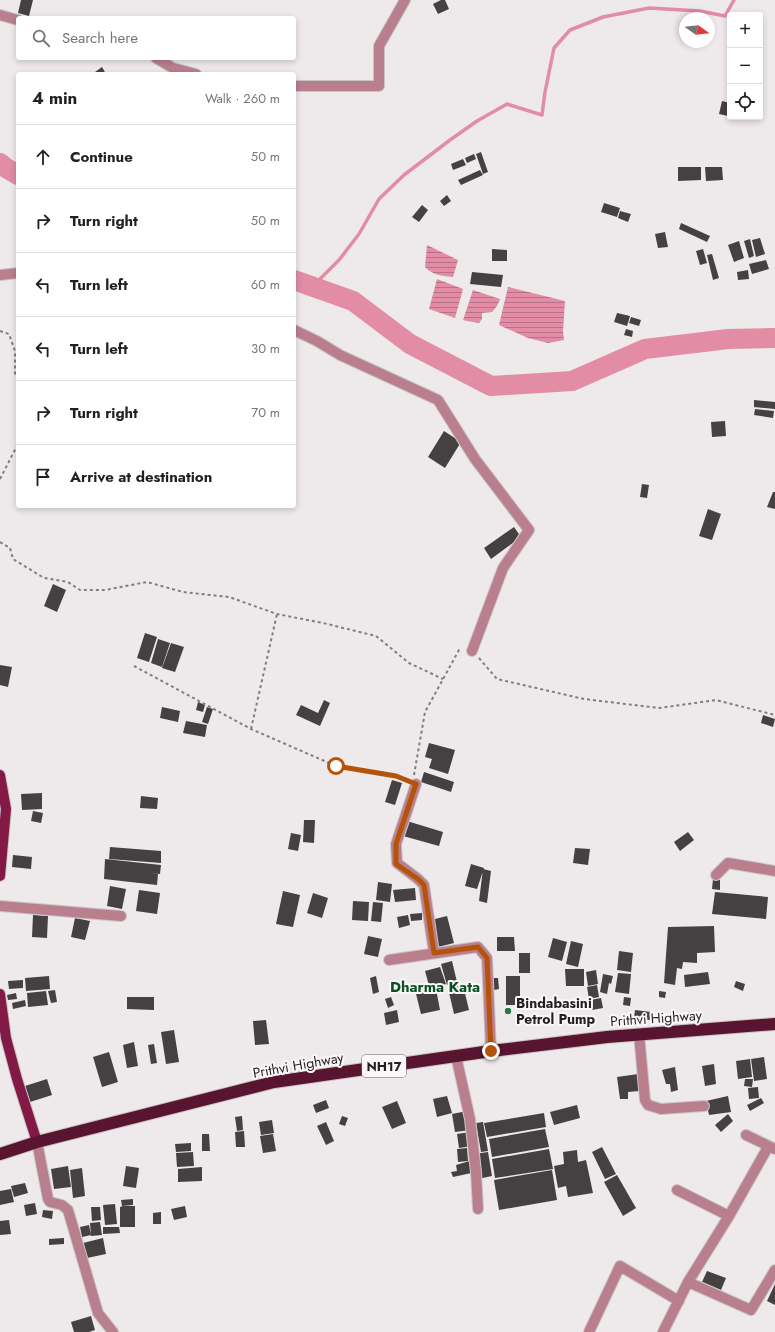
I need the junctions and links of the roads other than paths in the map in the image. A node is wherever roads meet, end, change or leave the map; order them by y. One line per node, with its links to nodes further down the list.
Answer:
1 (405, 0): 6 (street)
2 (0, 15): 3 (street)
3 (16, 19)
4 (159, 60): 5 (street)
5 (188, 72)
6 (296, 86)
7 (16, 273): 8 (street)
8 (0, 274)
9 (296, 331): 10 (street)
10 (472, 651)
11 (0, 774): 15 (main road)
12 (416, 784): 18 (street)
13 (775, 871): 14 (street)
14 (716, 875)
15 (0, 876)
16 (0, 906): 17 (street)
17 (121, 916)
18 (434, 953): 19 (street); 23 (street)
19 (389, 960)
20 (0, 994): 27 (main road)
21 (775, 1024): 22 (highway, Prithvi Highway / NH17)
22 (639, 1034): 23 (highway, Prithvi Highway / NH17); 25 (street)
23 (491, 1051): 24 (highway, Prithvi Highway / NH17)
24 (456, 1056): 27 (highway, Prithvi Highway / NH17); 31 (street)
25 (704, 1106)
26 (746, 1135): 28 (street)
27 (37, 1142): 29 (highway, Prithvi Highway / NH17); 36 (street)
28 (772, 1148): 32 (street)
29 (0, 1154)
30 (677, 1190): 32 (street)
31 (478, 1209)
32 (729, 1216): 34 (street)
33 (775, 1270): 34 (street)
34 (688, 1282): 35 (street)
35 (679, 1301): 37 (street); 38 (street)
36 (114, 1332)
37 (589, 1332)
38 (663, 1332)

